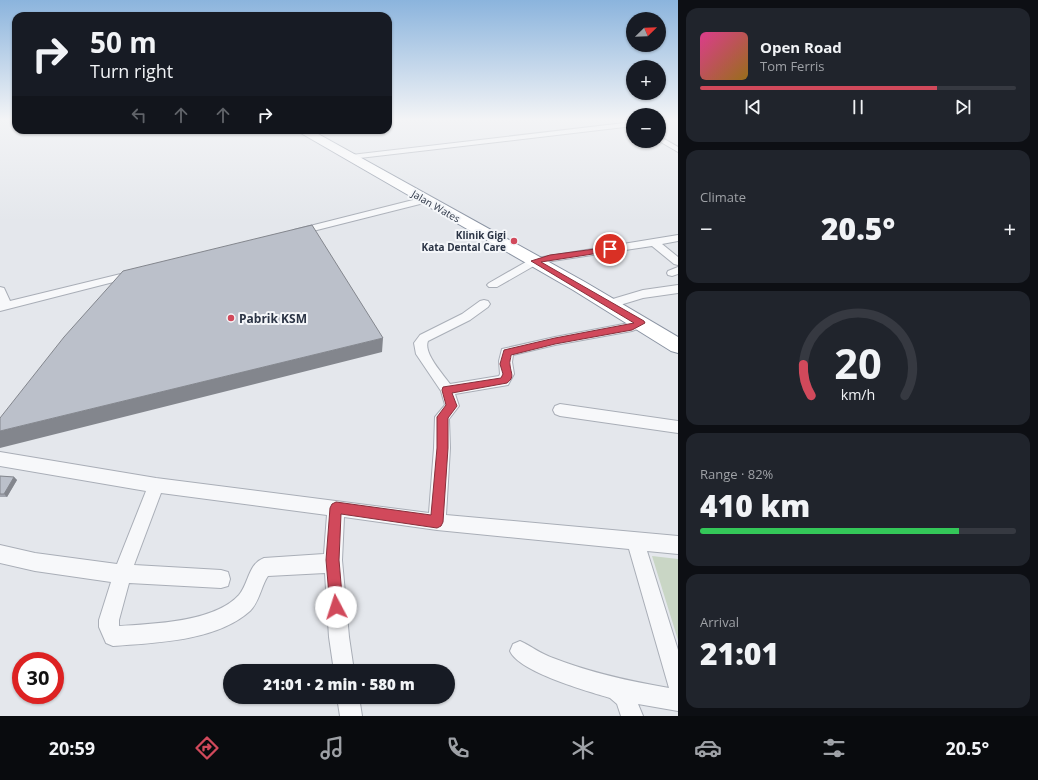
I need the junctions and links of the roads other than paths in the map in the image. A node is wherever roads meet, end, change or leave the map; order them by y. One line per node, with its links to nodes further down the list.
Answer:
1 (345, 153): 3 (highway, Jalan Wates)
2 (382, 153): 3 (street)
3 (351, 157): 4 (highway, Jalan Wates)
4 (426, 200): 5 (street); 8 (highway, Jalan Wates)
5 (288, 235)
6 (678, 238): 7 (street)
7 (654, 243): 8 (street); 9 (street)
8 (534, 261): 11 (street); 15 (highway, Jalan Wates)
9 (678, 262)
10 (144, 271): 16 (street)
11 (493, 285)
12 (678, 290): 15 (street)
13 (0, 291): 16 (street)
14 (484, 304): 19 (street)
15 (610, 304): 17 (highway, Jalan Wates)
16 (3, 306)
17 (641, 323): 18 (highway, Jalan Wates); 19 (street)
18 (678, 346)
19 (447, 390): 25 (street)
20 (560, 410): 21 (street)
21 (678, 426)
22 (0, 460): 23 (street)
23 (156, 485): 24 (street); 30 (street)
24 (336, 508): 25 (street); 29 (street)
25 (437, 522): 26 (street)
26 (636, 541): 27 (street); 34 (street)
27 (678, 545)
28 (0, 554): 30 (street)
29 (333, 563): 30 (street); 33 (street)
30 (122, 574): 31 (street)
31 (221, 578)
32 (520, 651): 35 (street)
33 (343, 664)
34 (678, 683)
35 (616, 689): 36 (street); 39 (street)
36 (678, 700)
37 (349, 704): 38 (street)
38 (351, 716)
39 (632, 716)

